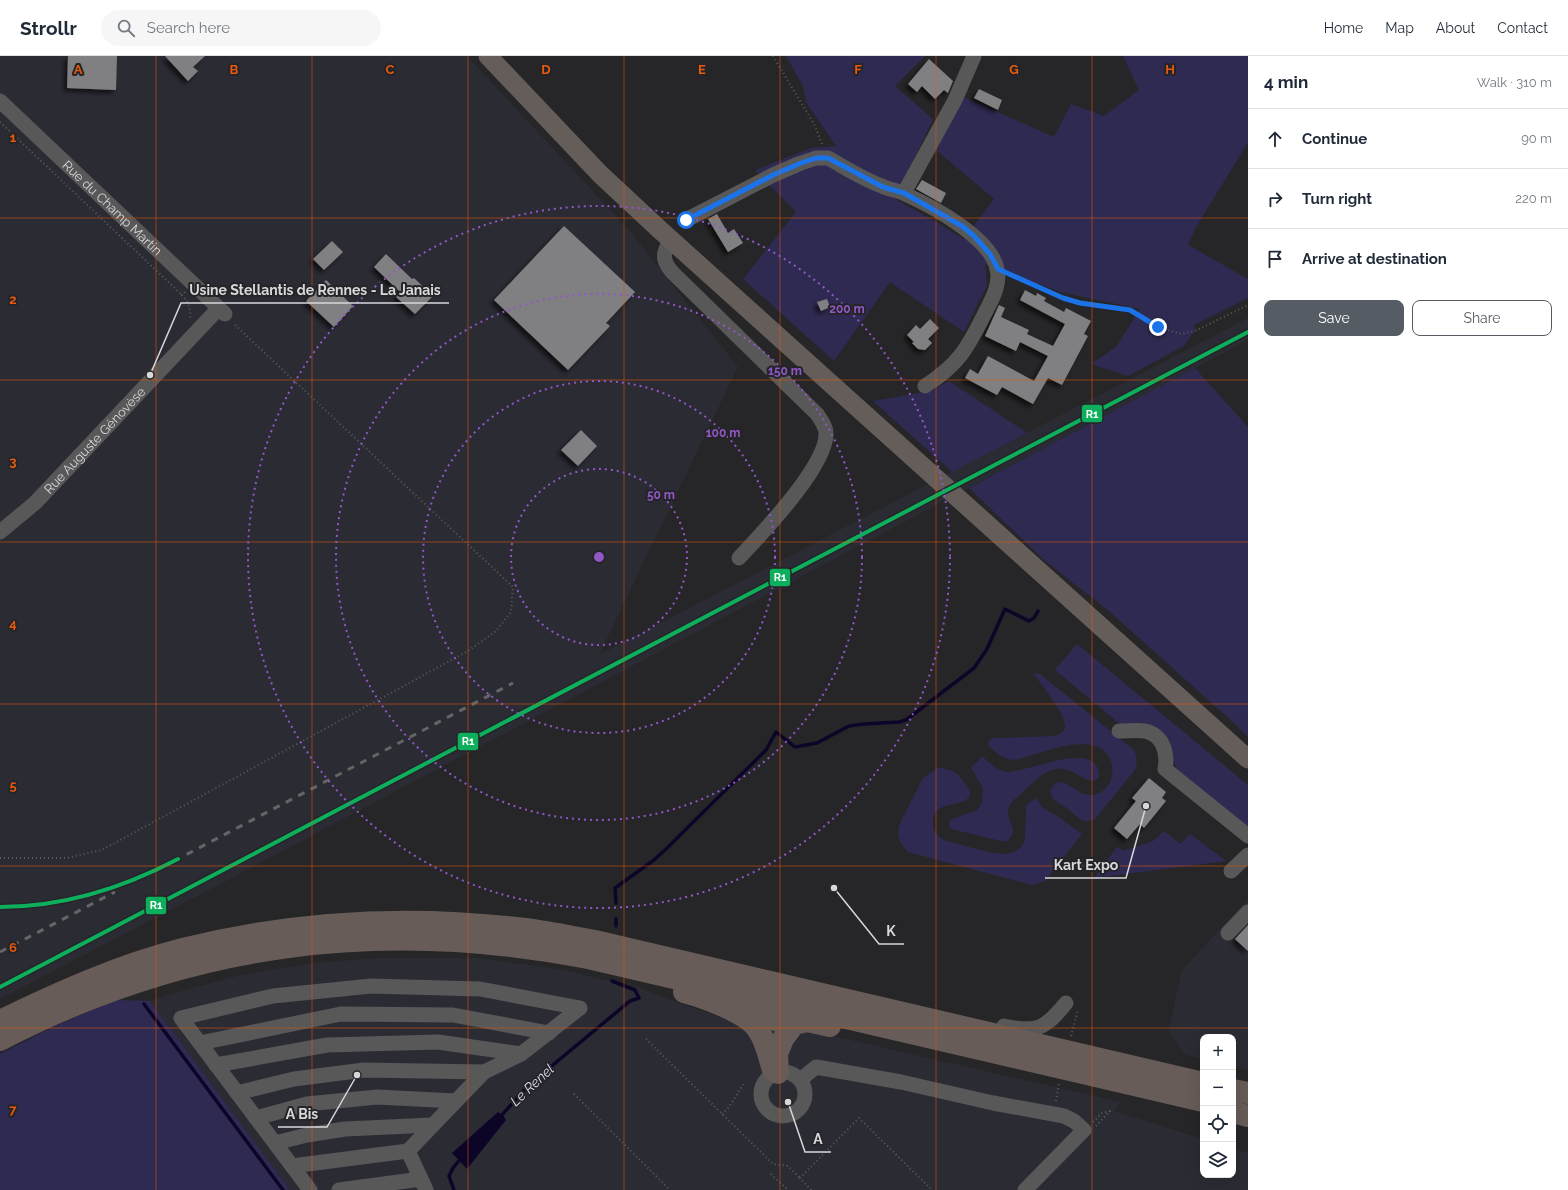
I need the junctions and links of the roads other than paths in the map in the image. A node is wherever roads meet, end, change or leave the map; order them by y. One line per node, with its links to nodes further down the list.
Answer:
1 (488, 56): 6 (main road)
2 (974, 56): 4 (street)
3 (0, 101): 7 (street, Rue du Champ Martin)
4 (904, 193): 5 (street); 8 (street)
5 (686, 220)
6 (671, 238): 10 (street); 12 (main road)
7 (222, 311): 9 (street, Rue Auguste Génovèse)
8 (925, 386)
9 (0, 532)
10 (739, 558)
11 (1119, 731): 13 (street)
12 (1248, 759)
13 (1248, 836)
14 (1248, 855): 15 (street)
15 (1231, 870)
16 (1248, 912): 17 (street)
17 (1228, 933)
18 (497, 944): 21 (highway); 25 (highway); 31 (highway)
19 (718, 969): 20 (street); 22 (highway); 31 (highway)
20 (1073, 1004)
21 (734, 1011): 23 (highway); 30 (highway)
22 (0, 1021)
23 (794, 1024): 30 (highway); 31 (highway)
24 (549, 1033): 26 (street); 26 (street); 27 (street)
25 (0, 1040)
26 (200, 1043): 28 (street)
27 (521, 1054): 28 (street); 29 (street)
28 (216, 1065): 37 (street)
29 (484, 1072): 37 (street); 39 (street)
30 (776, 1074): 32 (street); 32 (street)
31 (1137, 1076): 33 (highway); 40 (highway)
32 (800, 1080): 53 (street)
33 (1200, 1081)
34 (1236, 1087): 35 (highway)
35 (1248, 1089)
36 (1236, 1091): 38 (highway)
37 (237, 1093): 45 (street)
38 (1248, 1093)
39 (455, 1101): 45 (street); 46 (street)
40 (1200, 1101)
41 (1236, 1109): 42 (highway)
42 (1248, 1111)
43 (1236, 1113): 44 (highway)
44 (1248, 1116)
45 (256, 1118): 47 (street)
46 (432, 1125): 47 (street); 48 (street)
47 (275, 1143): 49 (street)
48 (408, 1151): 49 (street); 50 (street)
49 (292, 1166): 51 (street)
50 (423, 1185): 52 (street)
51 (310, 1190)
52 (339, 1190)
53 (1025, 1190)

